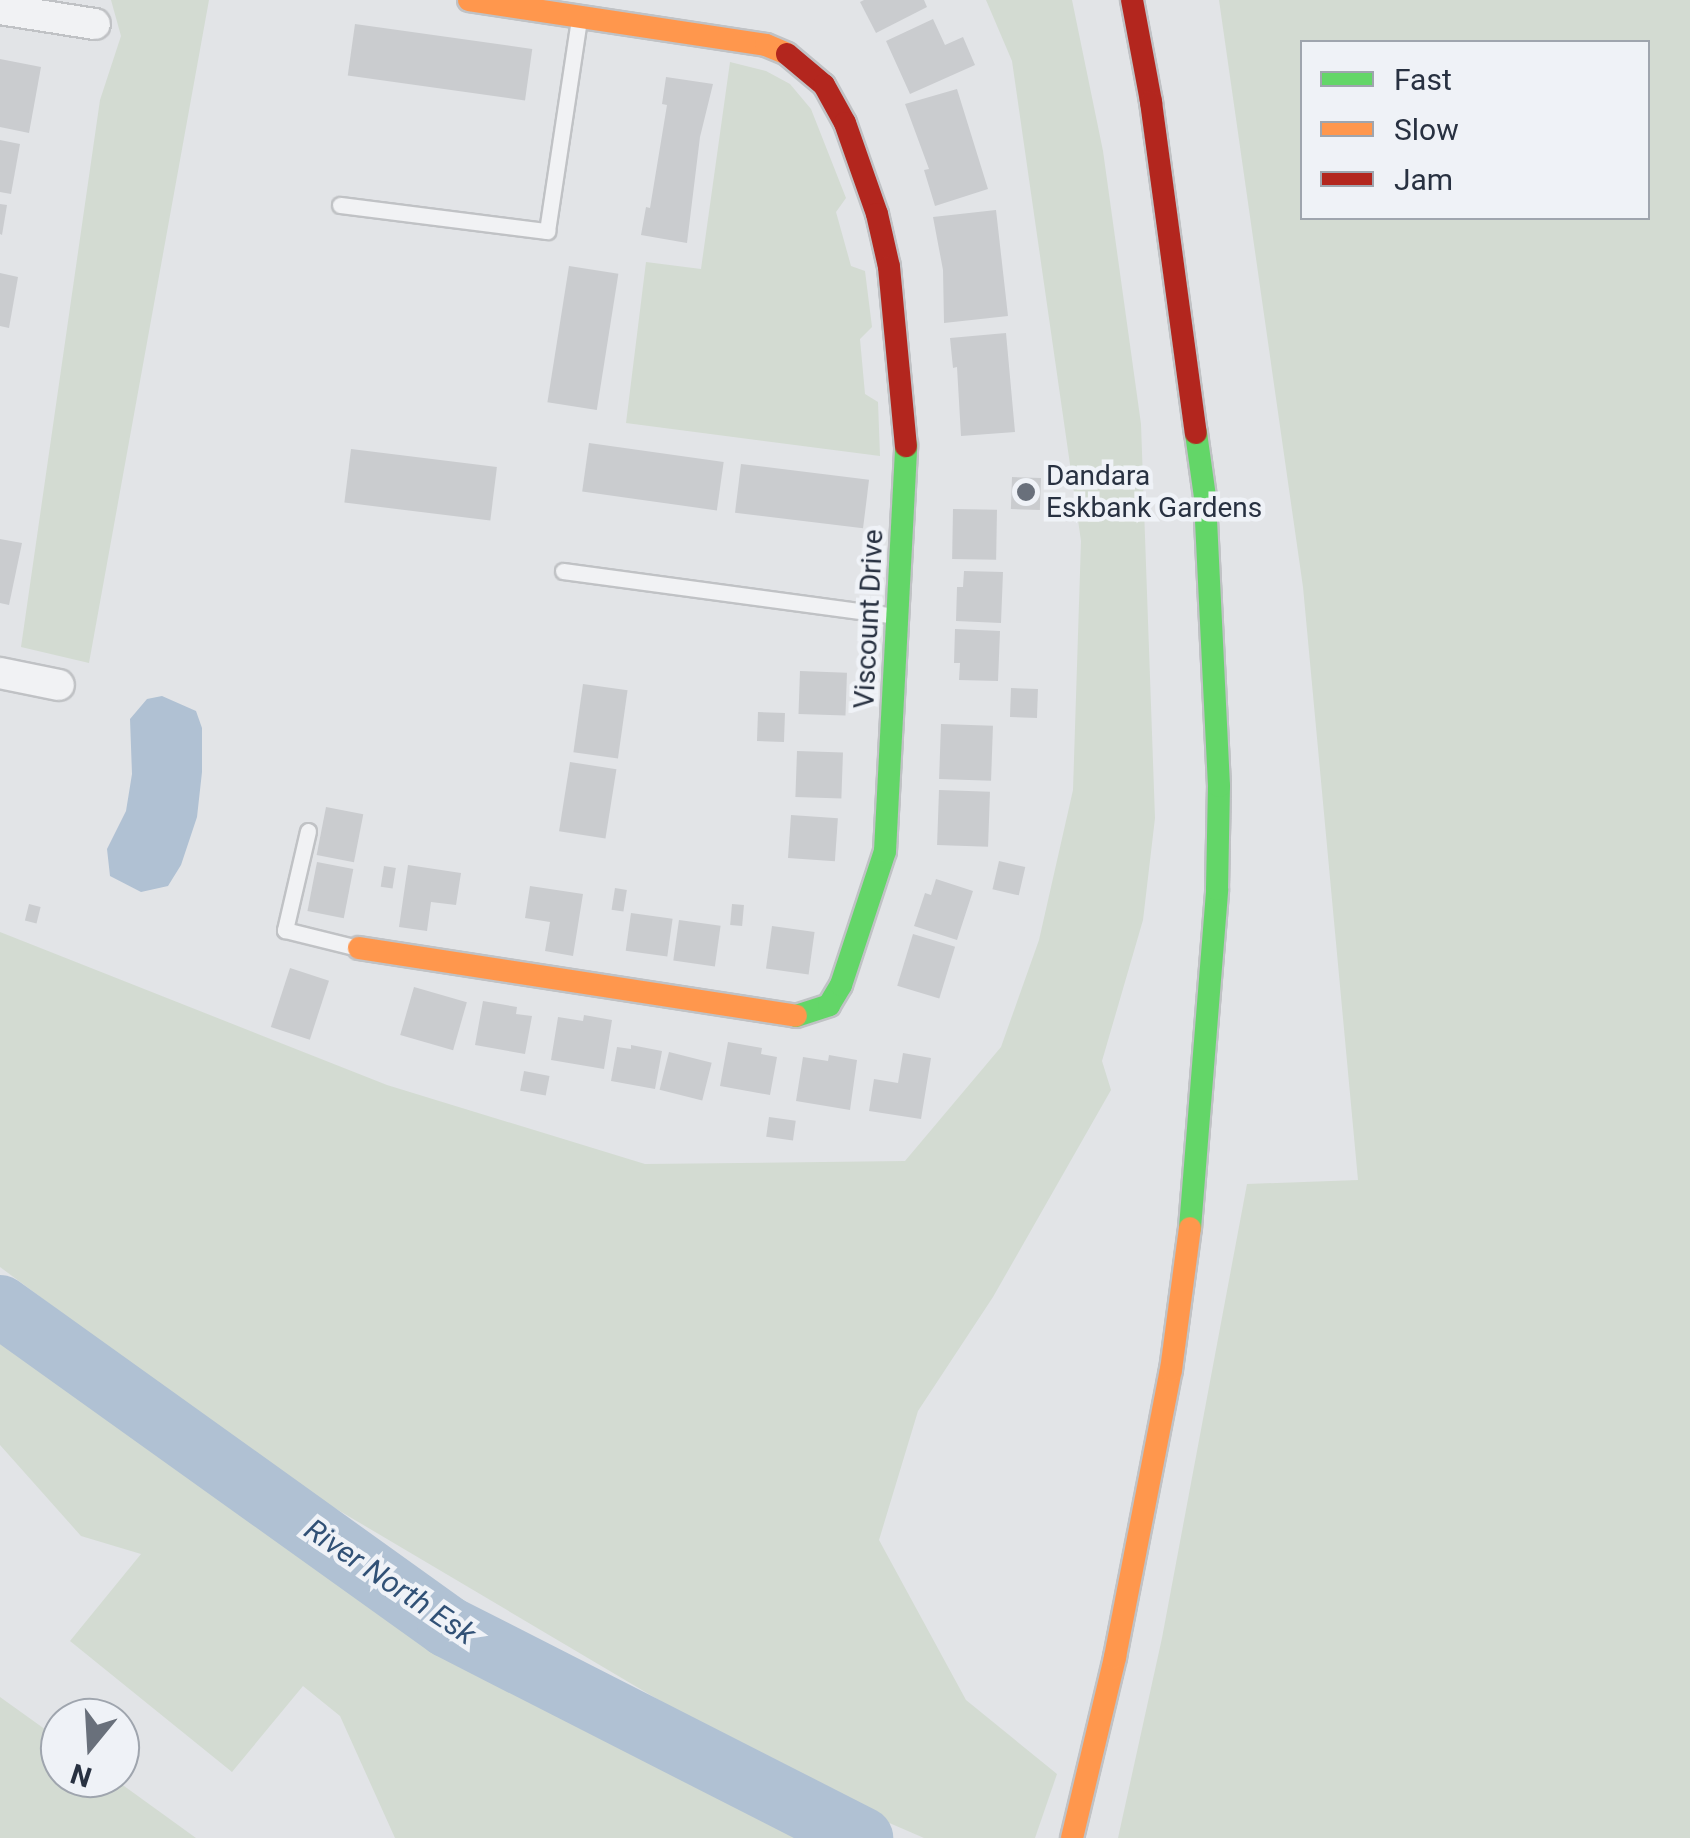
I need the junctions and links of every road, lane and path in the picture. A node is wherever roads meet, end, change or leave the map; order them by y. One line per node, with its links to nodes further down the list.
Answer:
1 (468, 0): 3 (main road, Viscount Drive)
2 (1132, 0): 14 (main road)
3 (515, 3): 5 (main road, Viscount Drive)
4 (0, 9): 6 (street)
5 (579, 16): 7 (lane); 9 (main road, Viscount Drive)
6 (95, 24)
7 (340, 205)
8 (563, 570): 9 (lane)
9 (899, 616): 13 (main road, Viscount Drive)
10 (0, 674): 11 (street)
11 (60, 685)
12 (308, 831): 13 (lane)
13 (358, 948)
14 (1072, 1838)

